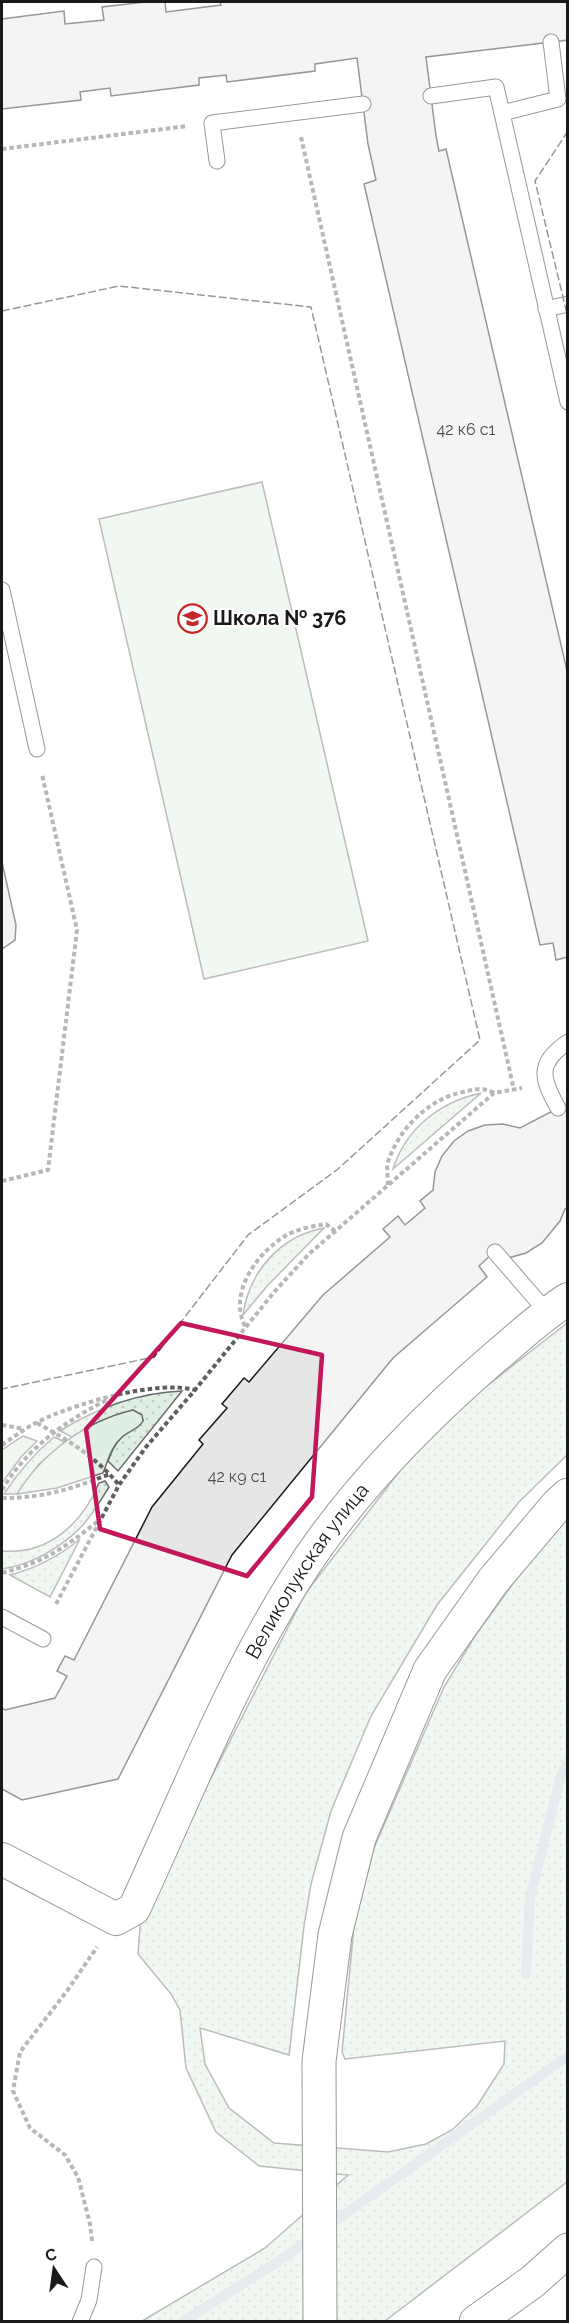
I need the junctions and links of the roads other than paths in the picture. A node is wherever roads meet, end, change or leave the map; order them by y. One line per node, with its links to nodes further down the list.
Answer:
1 (551, 42): 4 (lane)
2 (431, 96): 4 (lane)
3 (363, 104): 5 (lane)
4 (502, 113): 7 (lane)
5 (217, 161)
6 (567, 304): 7 (lane)
7 (546, 309): 8 (lane)
8 (567, 402)
9 (2, 590): 10 (lane)
10 (37, 749)
11 (567, 1042): 12 (lane)
12 (558, 1108)
13 (495, 1252): 14 (lane)
14 (557, 1306): 18 (street, Великолукская улица)
15 (567, 1495): 22 (highway)
16 (2, 1617): 17 (lane)
17 (43, 1639)
18 (2, 1859)
19 (567, 2250): 23 (highway)
20 (94, 2267): 21 (lane)
21 (80, 2322)
22 (320, 2322)
23 (476, 2322)

